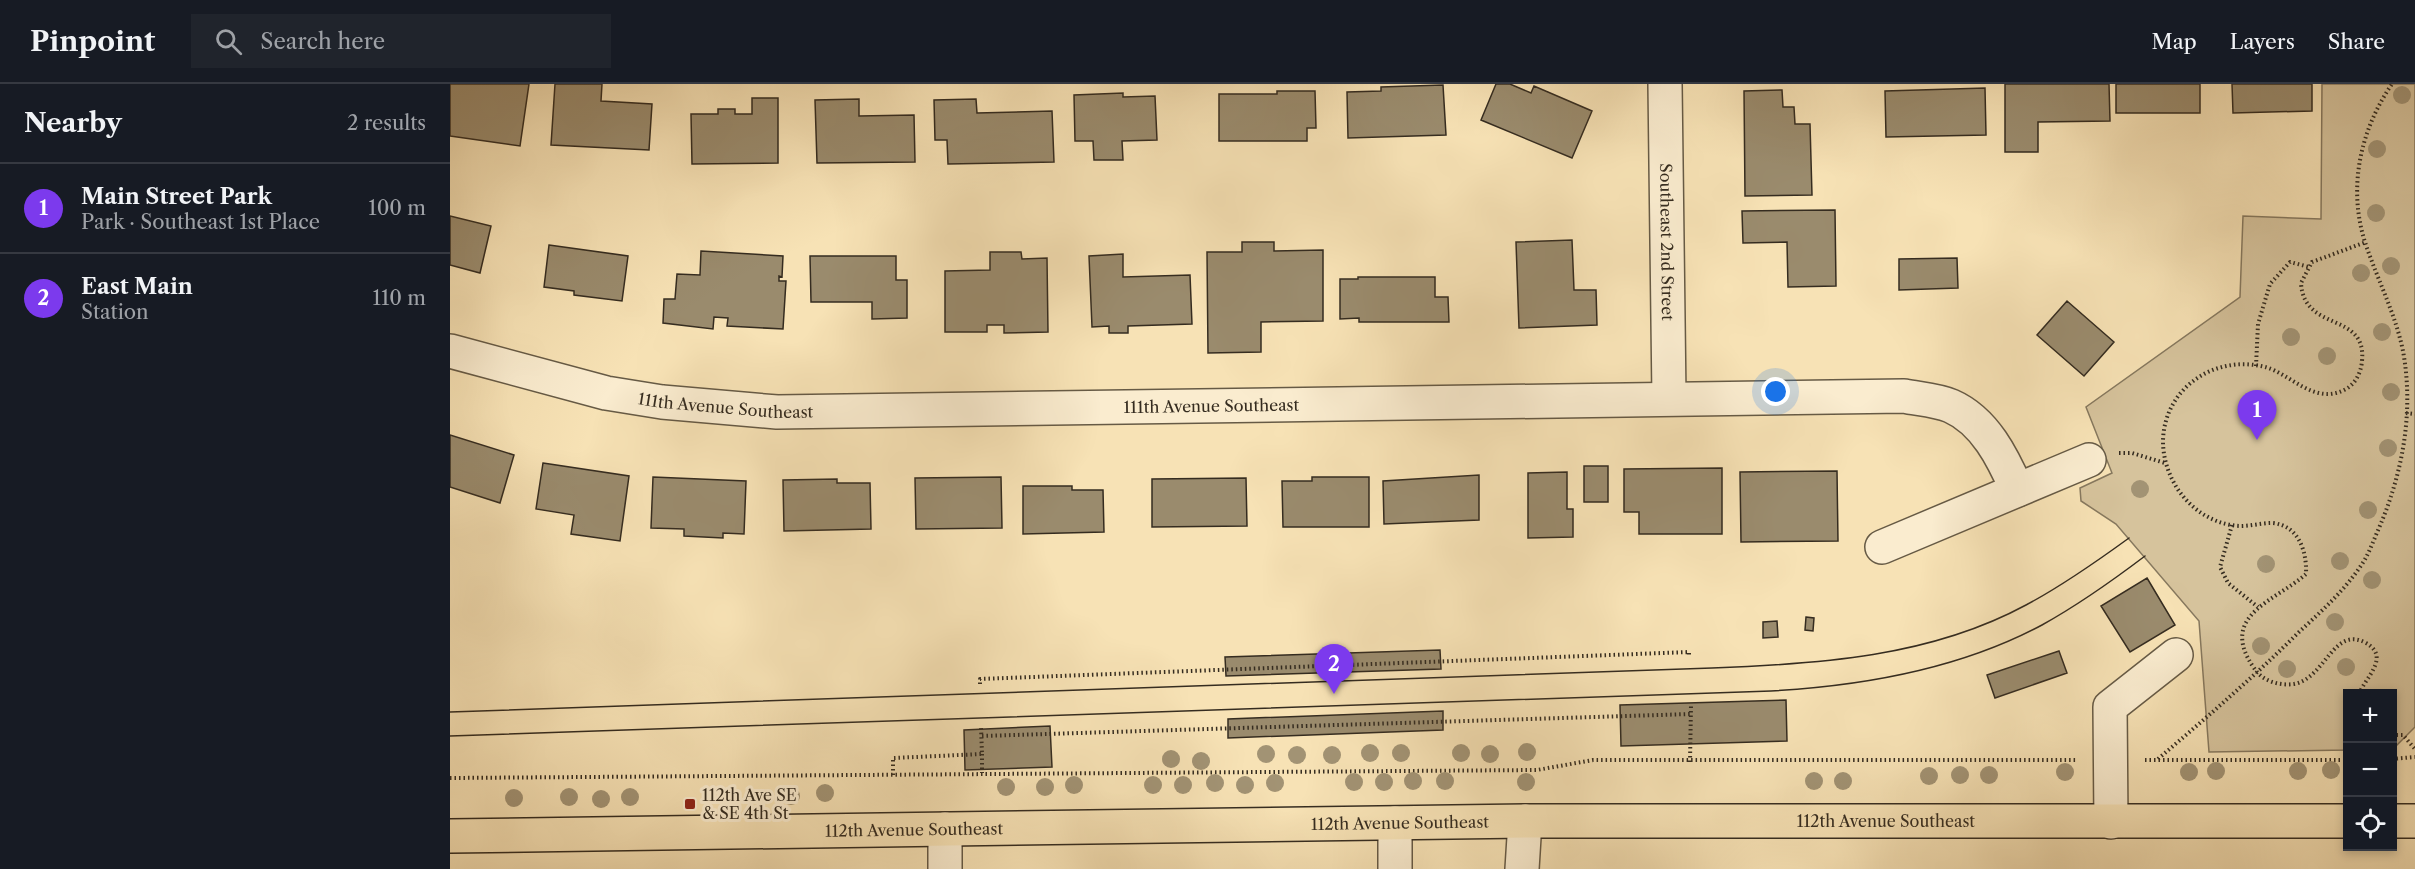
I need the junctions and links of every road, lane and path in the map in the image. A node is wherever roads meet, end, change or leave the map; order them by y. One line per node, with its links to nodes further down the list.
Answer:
1 (1665, 84): 7 (street, Southeast 2nd Street)
2 (2392, 84): 3 (path)
3 (2366, 242): 4 (path); 8 (path)
4 (2309, 267): 6 (path); 6 (path)
5 (450, 351): 7 (street, 111th Avenue Southeast)
6 (2256, 366): 11 (path)
7 (1669, 398): 12 (street, 111th Avenue Southeast)
8 (2406, 413): 9 (path); 18 (path)
9 (2415, 414)
10 (2089, 459): 11 (path); 12 (street)
11 (2165, 463): 13 (path)
12 (2017, 490): 14 (street)
13 (2232, 525): 15 (path); 15 (path)
14 (1882, 547)
15 (2258, 607): 18 (path)
16 (2176, 655): 31 (street)
17 (1689, 657): 19 (path)
18 (2257, 673): 20 (path); 32 (path)
19 (980, 684)
20 (2361, 689)
21 (1691, 705): 22 (path)
22 (1691, 714): 25 (path); 33 (path)
23 (981, 727): 25 (path)
24 (2397, 735): 26 (path)
25 (982, 736): 27 (path)
26 (2415, 749)
27 (982, 754): 34 (path); 35 (path)
28 (2415, 757): 30 (path)
29 (2343, 759): 32 (path)
30 (2397, 759)
31 (2111, 760): 32 (path); 33 (path); 41 (street)
32 (2157, 760)
33 (1690, 762): 34 (path)
34 (982, 773): 35 (path)
35 (893, 774): 36 (path)
36 (450, 778)
37 (1525, 821): 41 (main road, 112th Avenue Southeast); 42 (main road, 112th Avenue Southeast); 47 (street)
38 (2343, 821): 41 (main road, 112th Avenue Southeast)
39 (2397, 821): 40 (main road)
40 (2415, 821)
41 (2111, 822)
42 (1395, 823): 43 (main road, 112th Avenue Southeast); 46 (street)
43 (945, 829): 44 (main road, 112th Avenue Southeast); 45 (street)
44 (450, 836)
45 (945, 869)
46 (1395, 869)
47 (1522, 869)

